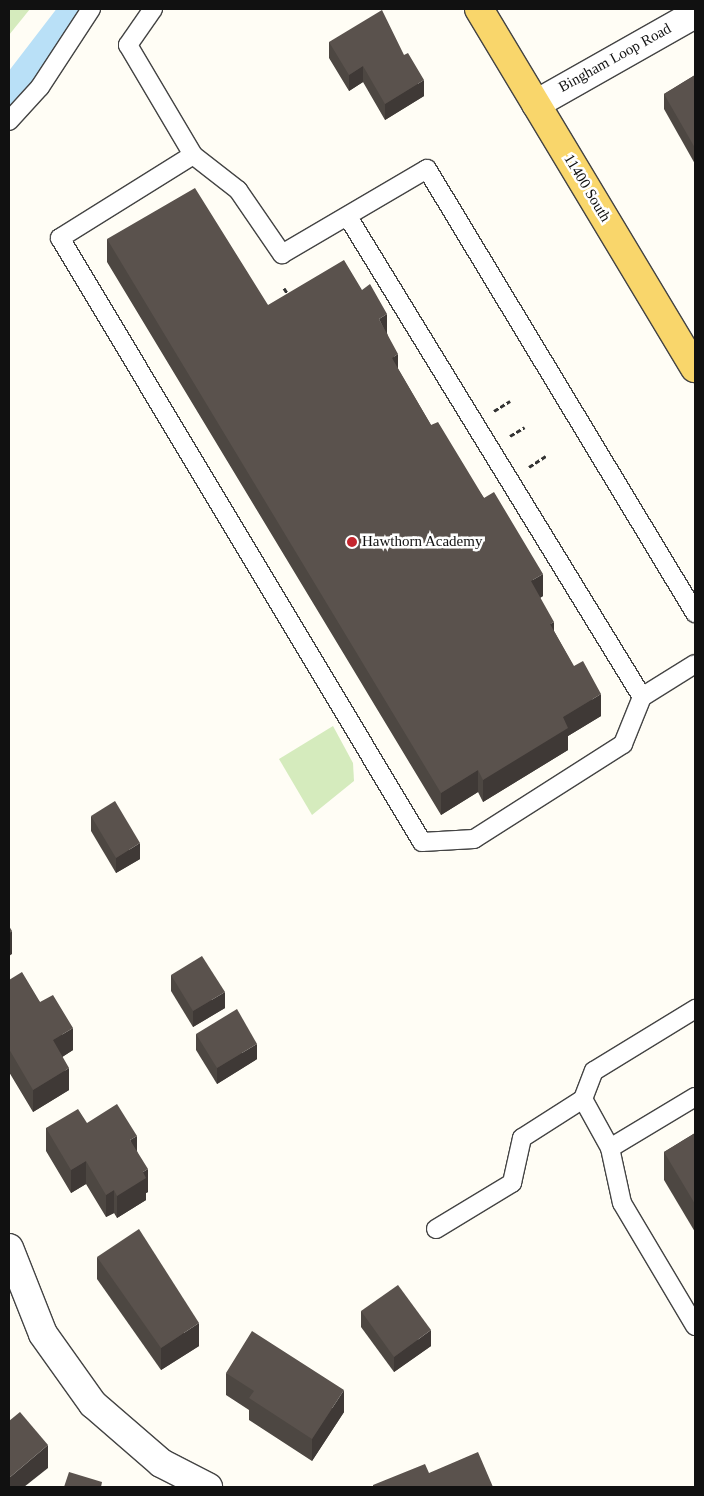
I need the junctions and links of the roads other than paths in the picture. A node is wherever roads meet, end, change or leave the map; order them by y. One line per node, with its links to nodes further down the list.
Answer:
1 (91, 9): 6 (lane)
2 (153, 9): 7 (lane)
3 (479, 9): 5 (main road, 11400 South)
4 (695, 14): 5 (street, Bingham Loop Road)
5 (536, 104): 9 (main road, 11400 South)
6 (9, 121)
7 (193, 155): 8 (lane); 12 (lane)
8 (348, 217): 10 (lane); 12 (lane)
9 (695, 368)
10 (695, 613)
11 (695, 664): 12 (lane)
12 (642, 697)
13 (695, 1009): 15 (lane)
14 (695, 1097): 16 (lane)
15 (583, 1099): 16 (lane); 17 (lane)
16 (610, 1148): 19 (lane)
17 (436, 1229)
18 (9, 1248): 20 (street)
19 (695, 1326)
20 (208, 1487)

